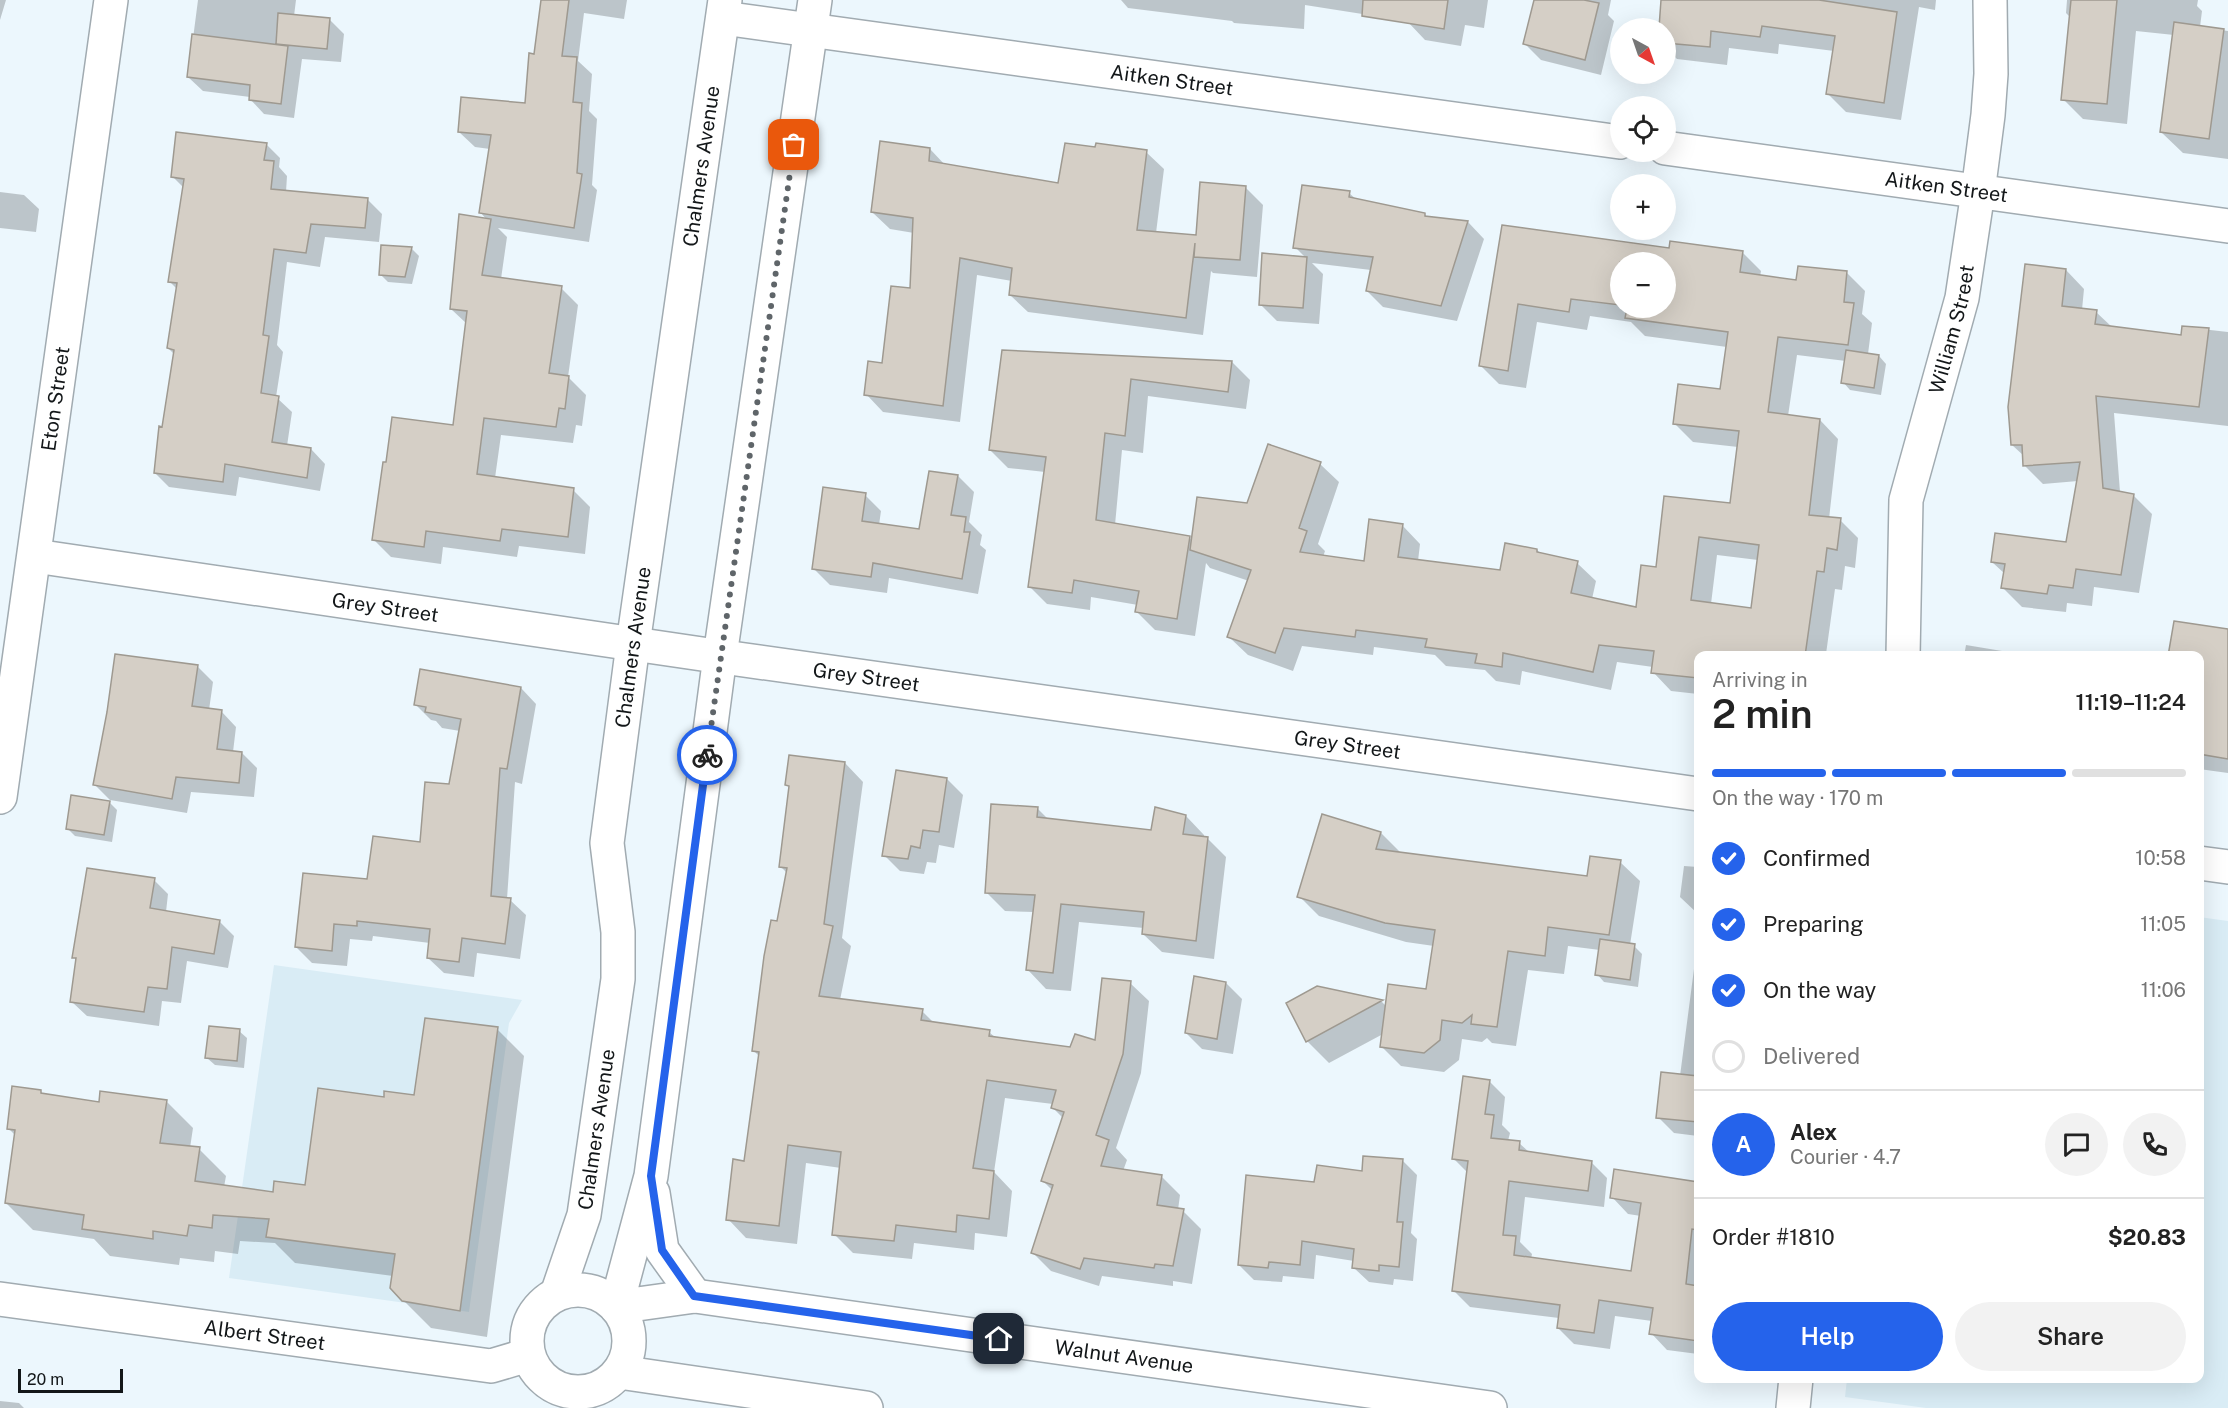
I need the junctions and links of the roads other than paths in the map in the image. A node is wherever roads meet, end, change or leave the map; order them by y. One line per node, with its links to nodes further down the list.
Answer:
1 (111, 0): 9 (street, Eton Street)
2 (1990, 0): 7 (street, William Street)
3 (724, 9): 4 (street, Aitken Street); 10 (street, Chalmers Avenue)
4 (813, 15): 5 (street, Aitken Street); 12 (street)
5 (1610, 140)
6 (1676, 150): 7 (street, Aitken Street)
7 (1978, 192): 8 (street, Aitken Street); 11 (street, William Street)
8 (2228, 226)
9 (35, 556): 10 (street, Grey Street); 14 (street, Eton Street)
10 (633, 644): 12 (street, Grey Street); 18 (street, Chalmers Avenue)
11 (1903, 651)
12 (720, 656): 13 (street, Grey Street); 17 (street)
13 (1694, 793)
14 (0, 797)
15 (2204, 864): 16 (street)
16 (2228, 867)
17 (651, 1176): 19 (street); 21 (street)
18 (557, 1294): 21 (street); 22 (street)
19 (694, 1296): 21 (street, Walnut Avenue); 27 (street, Walnut Avenue)
20 (0, 1299): 22 (street, Albert Street)
21 (616, 1307): 23 (street)
22 (528, 1355): 25 (street)
23 (619, 1372): 25 (street); 26 (street)
24 (1796, 1383): 28 (street)
25 (543, 1395)
26 (866, 1408)
27 (1490, 1408)
28 (1793, 1408)

